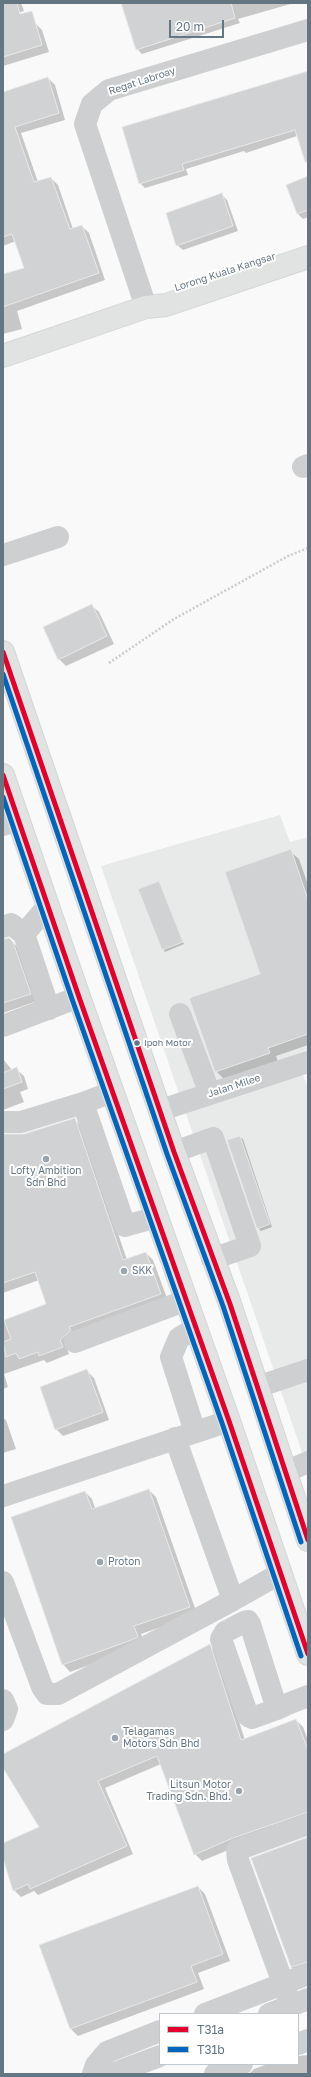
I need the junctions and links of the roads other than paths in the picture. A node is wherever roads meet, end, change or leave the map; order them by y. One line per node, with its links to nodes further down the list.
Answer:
1 (308, 30): 4 (street, Regat Labroay)
2 (308, 245): 4 (main road, Lorong Kuala Kangsar)
3 (308, 257): 4 (main road, Lorong Kuala Kangsar)
4 (146, 307): 5 (main road, Lorong Kuala Kangsar)
5 (3, 356)
6 (58, 537): 7 (street)
7 (3, 555)
8 (3, 652): 22 (main road)
9 (3, 775): 10 (main road)
10 (11, 822): 11 (main road)
11 (48, 906): 13 (street); 14 (main road)
12 (3, 926): 13 (street)
13 (24, 934): 15 (street)
14 (79, 998): 15 (street); 19 (main road)
15 (49, 1009): 17 (street)
16 (180, 1014): 20 (street)
17 (3, 1026)
18 (307, 1066): 20 (street, Jalan Milee)
19 (112, 1092): 21 (street); 25 (main road)
20 (210, 1094): 22 (street, Jalan Milee)
21 (83, 1103): 23 (street); 25 (street)
22 (161, 1110): 24 (main road)
23 (3, 1122)
24 (174, 1152): 26 (main road); 26 (street)
25 (157, 1217): 27 (main road)
26 (212, 1259): 31 (main road)
27 (187, 1300): 28 (main road); 29 (street)
28 (196, 1328): 32 (main road); 33 (street)
29 (75, 1342)
30 (308, 1370): 31 (street)
31 (257, 1387): 35 (main road)
32 (229, 1421): 33 (street); 38 (main road)
33 (185, 1435): 36 (street); 40 (street)
34 (308, 1462): 35 (street)
35 (285, 1472): 37 (main road)
36 (3, 1496)
37 (308, 1540)
38 (281, 1573): 40 (street); 41 (main road)
39 (3, 1582): 40 (street)
40 (233, 1600)
41 (308, 1654)
42 (308, 1682): 43 (street)
43 (308, 1696)
44 (3, 1700): 45 (street)
45 (3, 1720)
46 (308, 1824): 48 (street)
47 (308, 1974): 48 (street)
48 (283, 1984): 49 (street); 50 (street)
49 (300, 2002): 51 (street)
50 (208, 2013)
51 (272, 2013)
52 (159, 2031): 55 (street)
53 (159, 2056): 56 (street)
54 (239, 2065): 57 (street)
55 (93, 2074)
56 (112, 2074)
57 (215, 2074)

